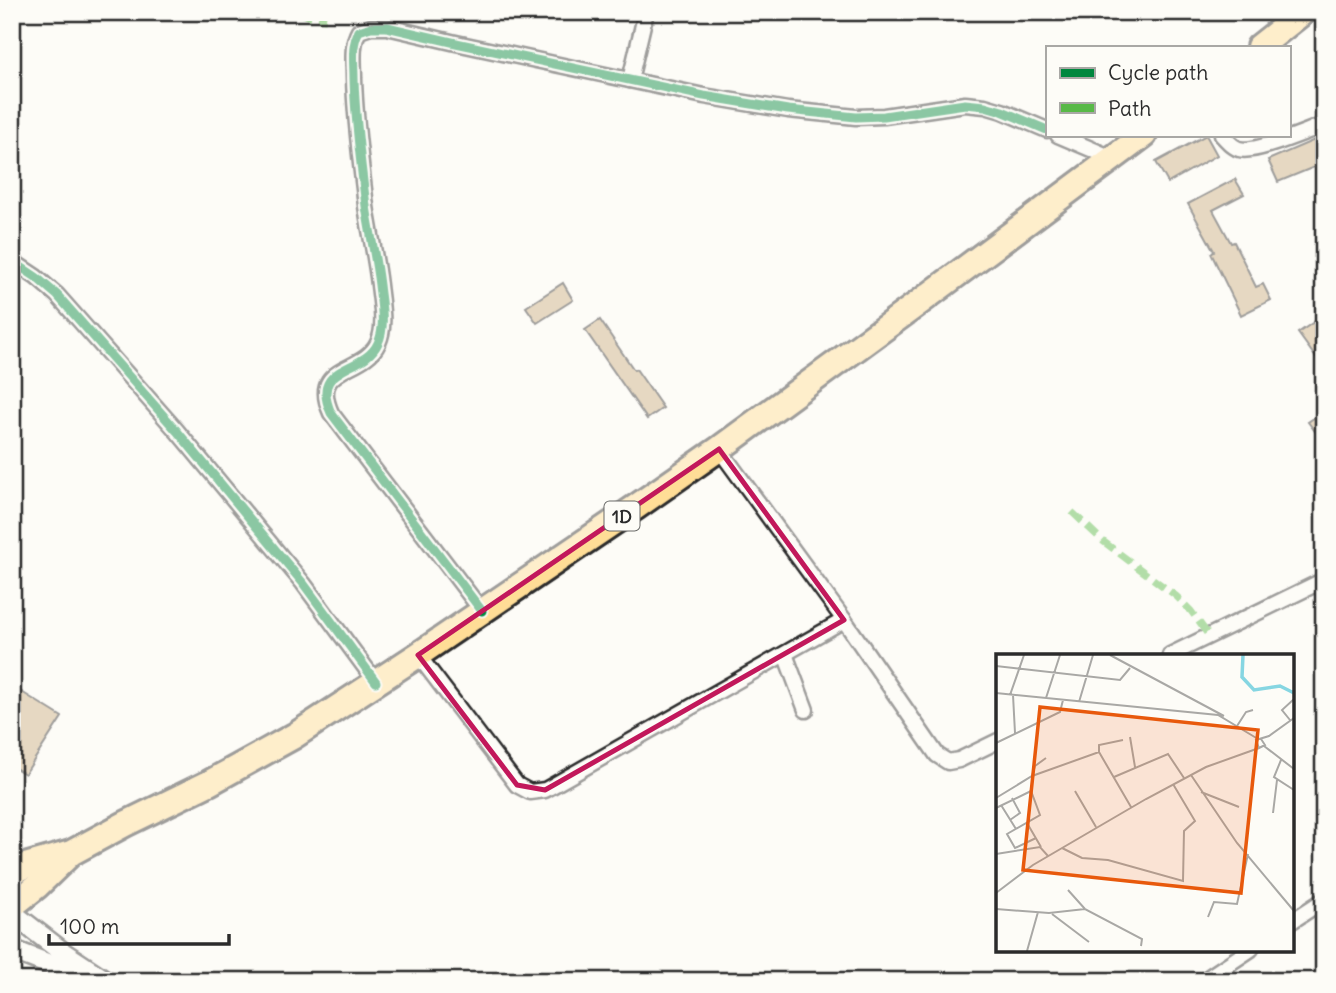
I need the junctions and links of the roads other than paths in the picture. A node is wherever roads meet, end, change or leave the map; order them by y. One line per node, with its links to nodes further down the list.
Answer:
1 (646, 12): 4 (street)
2 (1303, 12): 3 (highway)
3 (1260, 46)
4 (630, 80): 6 (street); 14 (street)
5 (1324, 125): 9 (street)
6 (1046, 130)
7 (1060, 136): 10 (street)
8 (1143, 136): 10 (highway, 1D)
9 (1223, 136)
10 (1112, 158): 12 (highway, 1D)
11 (12, 261): 19 (street)
12 (719, 449): 14 (highway, 1D); 15 (street)
13 (1324, 580): 17 (street)
14 (482, 611): 18 (highway, 1D)
15 (845, 620): 16 (street); 21 (street)
16 (785, 654): 18 (street); 20 (street)
17 (1172, 654)
18 (418, 655): 19 (highway, 1D)
19 (376, 682): 22 (highway, 1D)
20 (806, 710)
21 (996, 742)
22 (71, 853): 23 (highway, 1D); 25 (highway, 1D)
23 (12, 872)
24 (1324, 900): 27 (street)
25 (12, 906)
26 (12, 913): 31 (street)
27 (1294, 920)
28 (12, 950): 30 (street)
29 (1248, 951): 32 (street)
30 (81, 981)
31 (106, 981)
32 (1207, 981)

